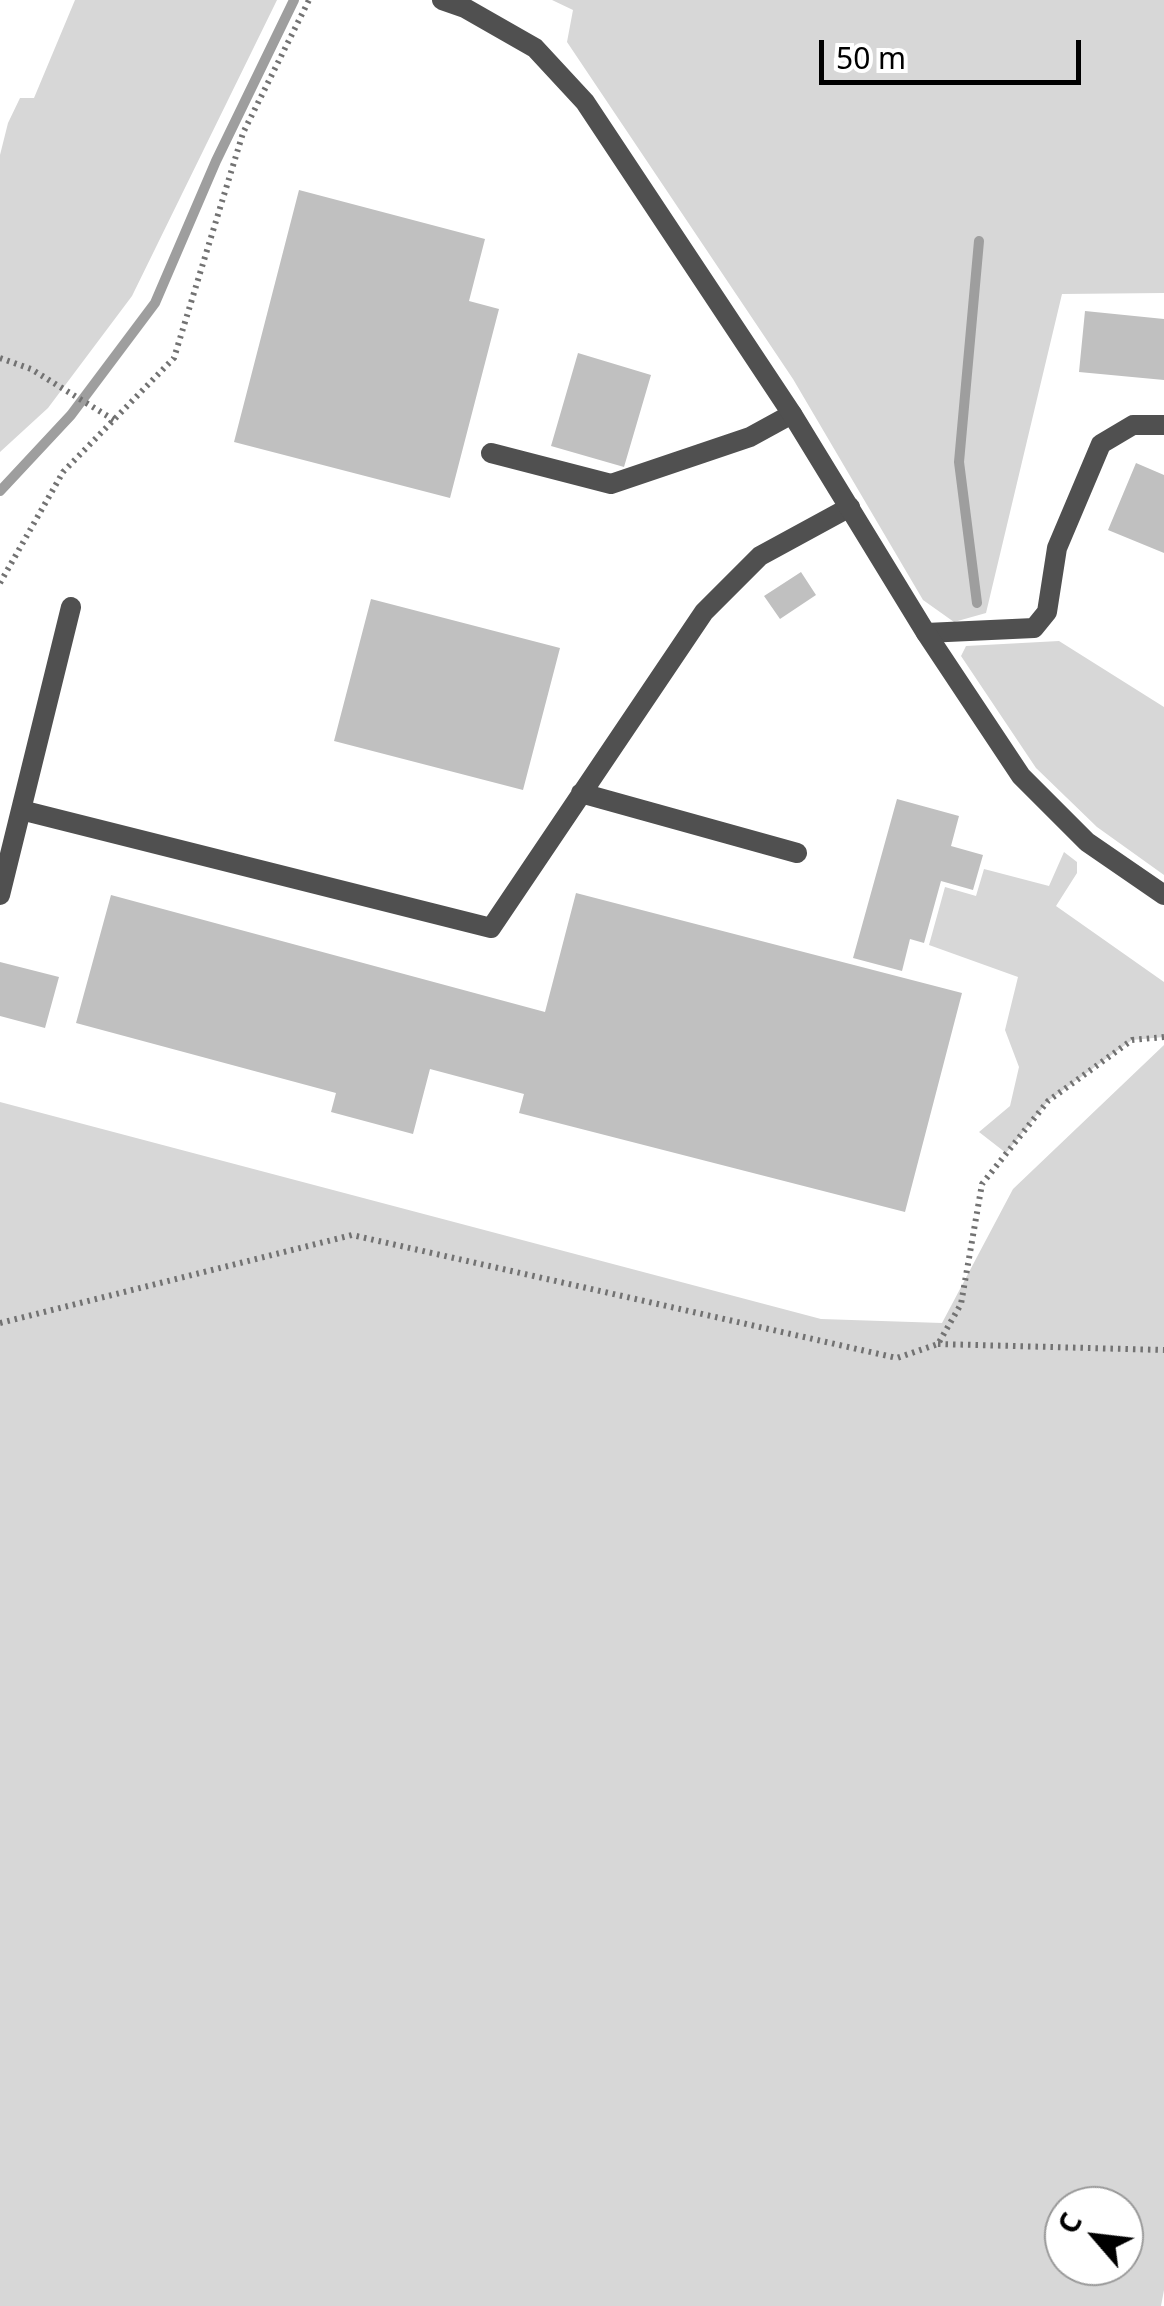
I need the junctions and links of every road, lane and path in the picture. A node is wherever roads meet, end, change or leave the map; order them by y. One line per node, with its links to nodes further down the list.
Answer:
1 (309, 0): 5 (path)
2 (442, 0): 4 (street)
3 (0, 358): 5 (path)
4 (792, 414): 7 (street); 8 (street)
5 (114, 420): 9 (path)
6 (1164, 425): 11 (street)
7 (491, 454)
8 (850, 508): 11 (street); 12 (street)
9 (0, 582)
10 (71, 608): 13 (street)
11 (926, 633): 16 (street)
12 (581, 793): 13 (street); 14 (street)
13 (21, 810): 15 (street)
14 (798, 853)
15 (0, 895)
16 (1164, 895)
17 (1164, 1037): 19 (path)
18 (0, 1323): 19 (path)
19 (938, 1344): 20 (path)
20 (1164, 1350)

